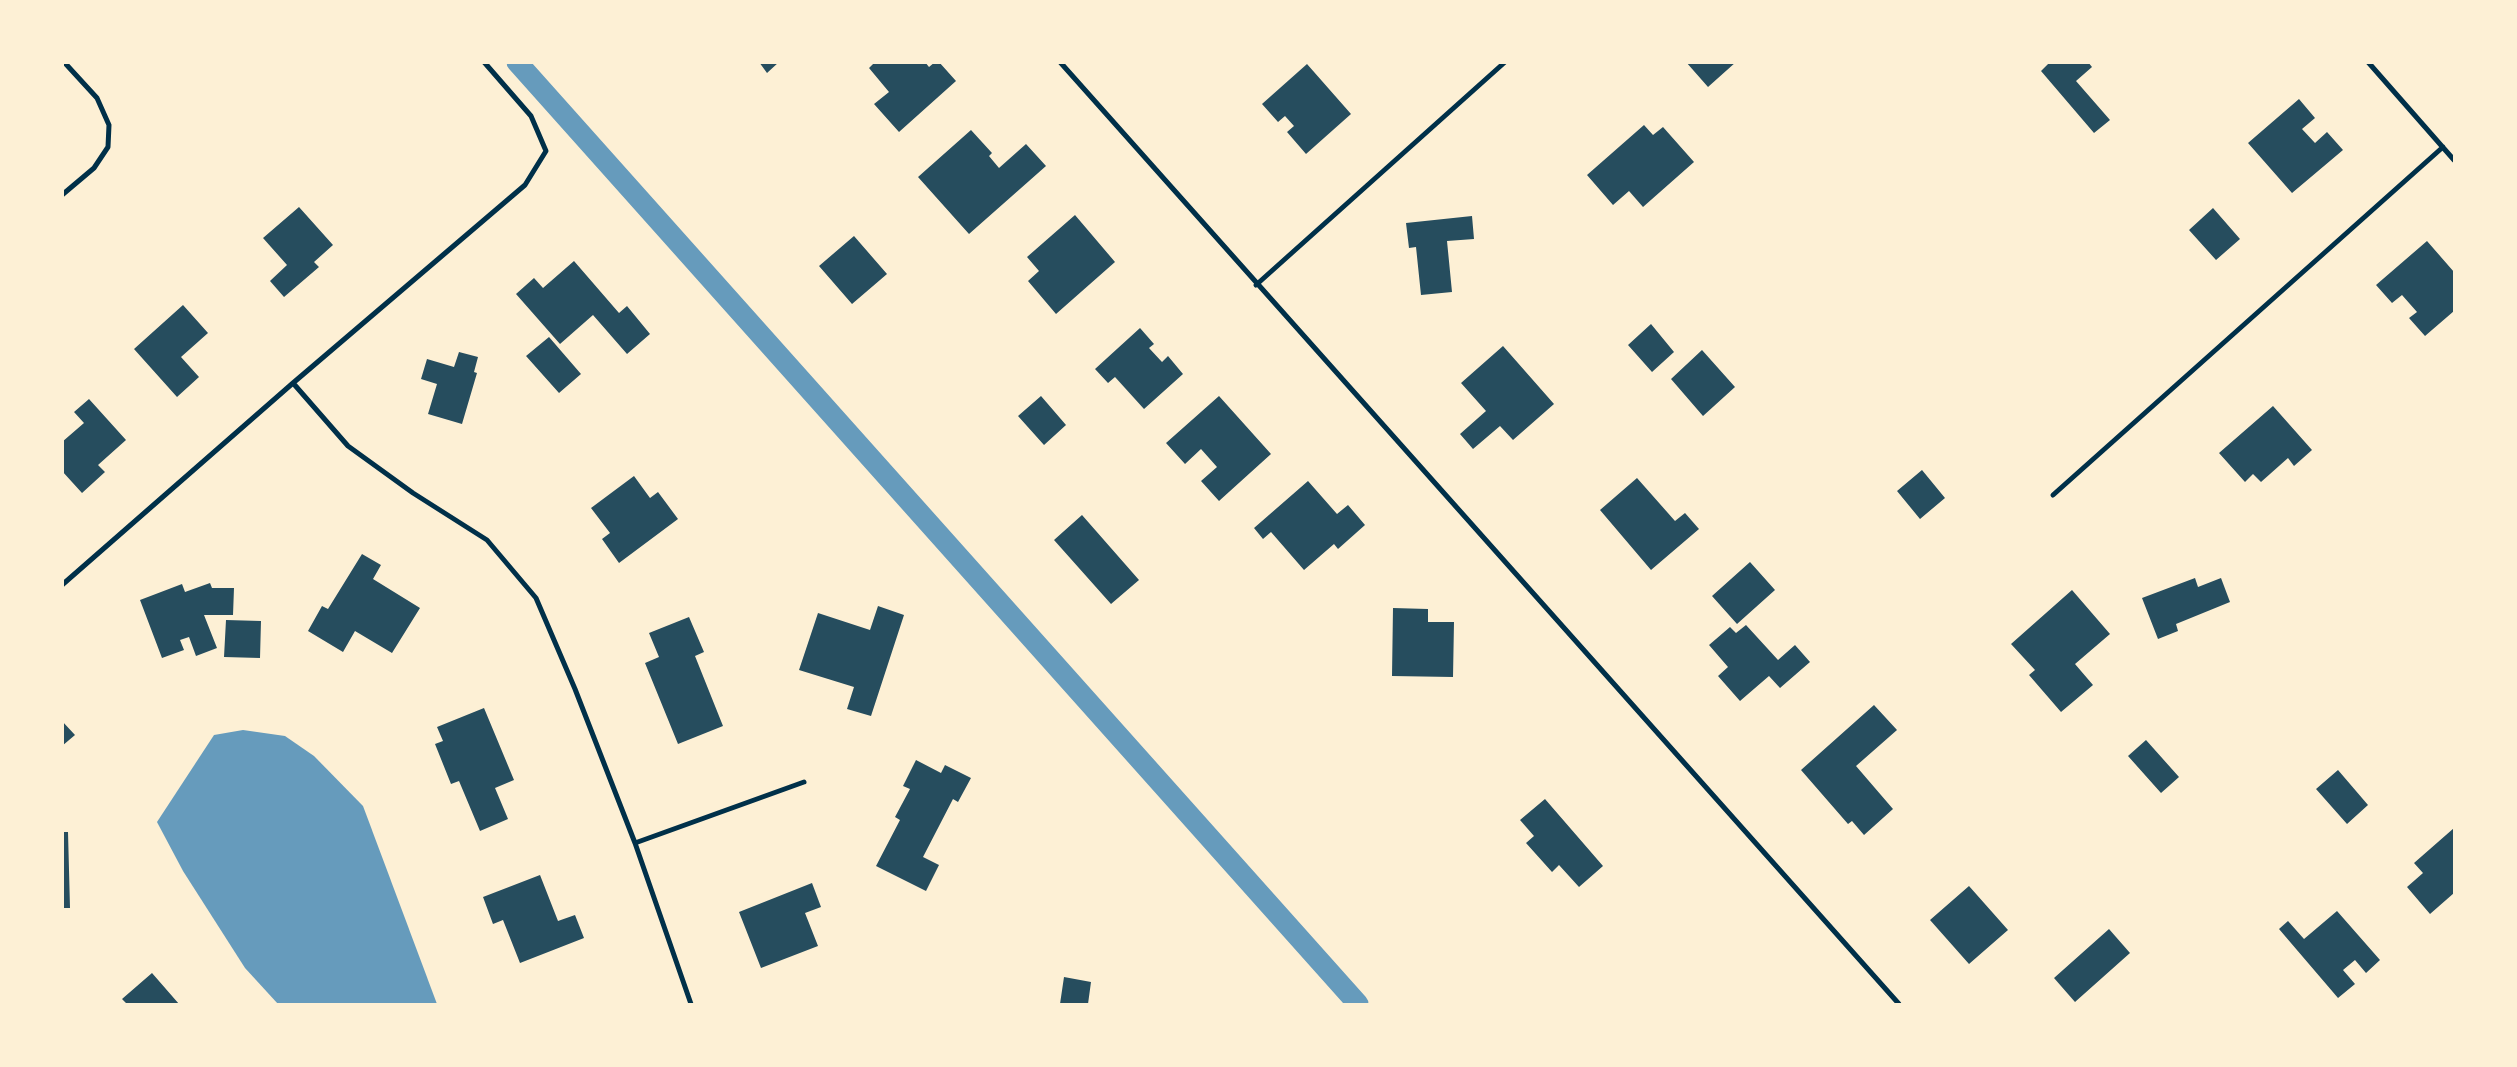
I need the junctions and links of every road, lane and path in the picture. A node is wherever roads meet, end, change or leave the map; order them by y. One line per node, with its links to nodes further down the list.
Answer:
1 (64, 62): 8 (street)
2 (484, 62): 10 (street)
3 (1060, 62): 9 (street)
4 (1505, 62): 9 (street)
5 (2368, 62): 6 (street)
6 (2443, 147): 7 (street); 11 (street)
7 (2454, 160)
8 (62, 195)
9 (1256, 285): 16 (street)
10 (293, 382): 12 (street); 14 (street)
11 (2053, 495)
12 (62, 585)
13 (804, 782): 14 (street)
14 (635, 843): 15 (street)
15 (691, 1004)
16 (1898, 1004)

